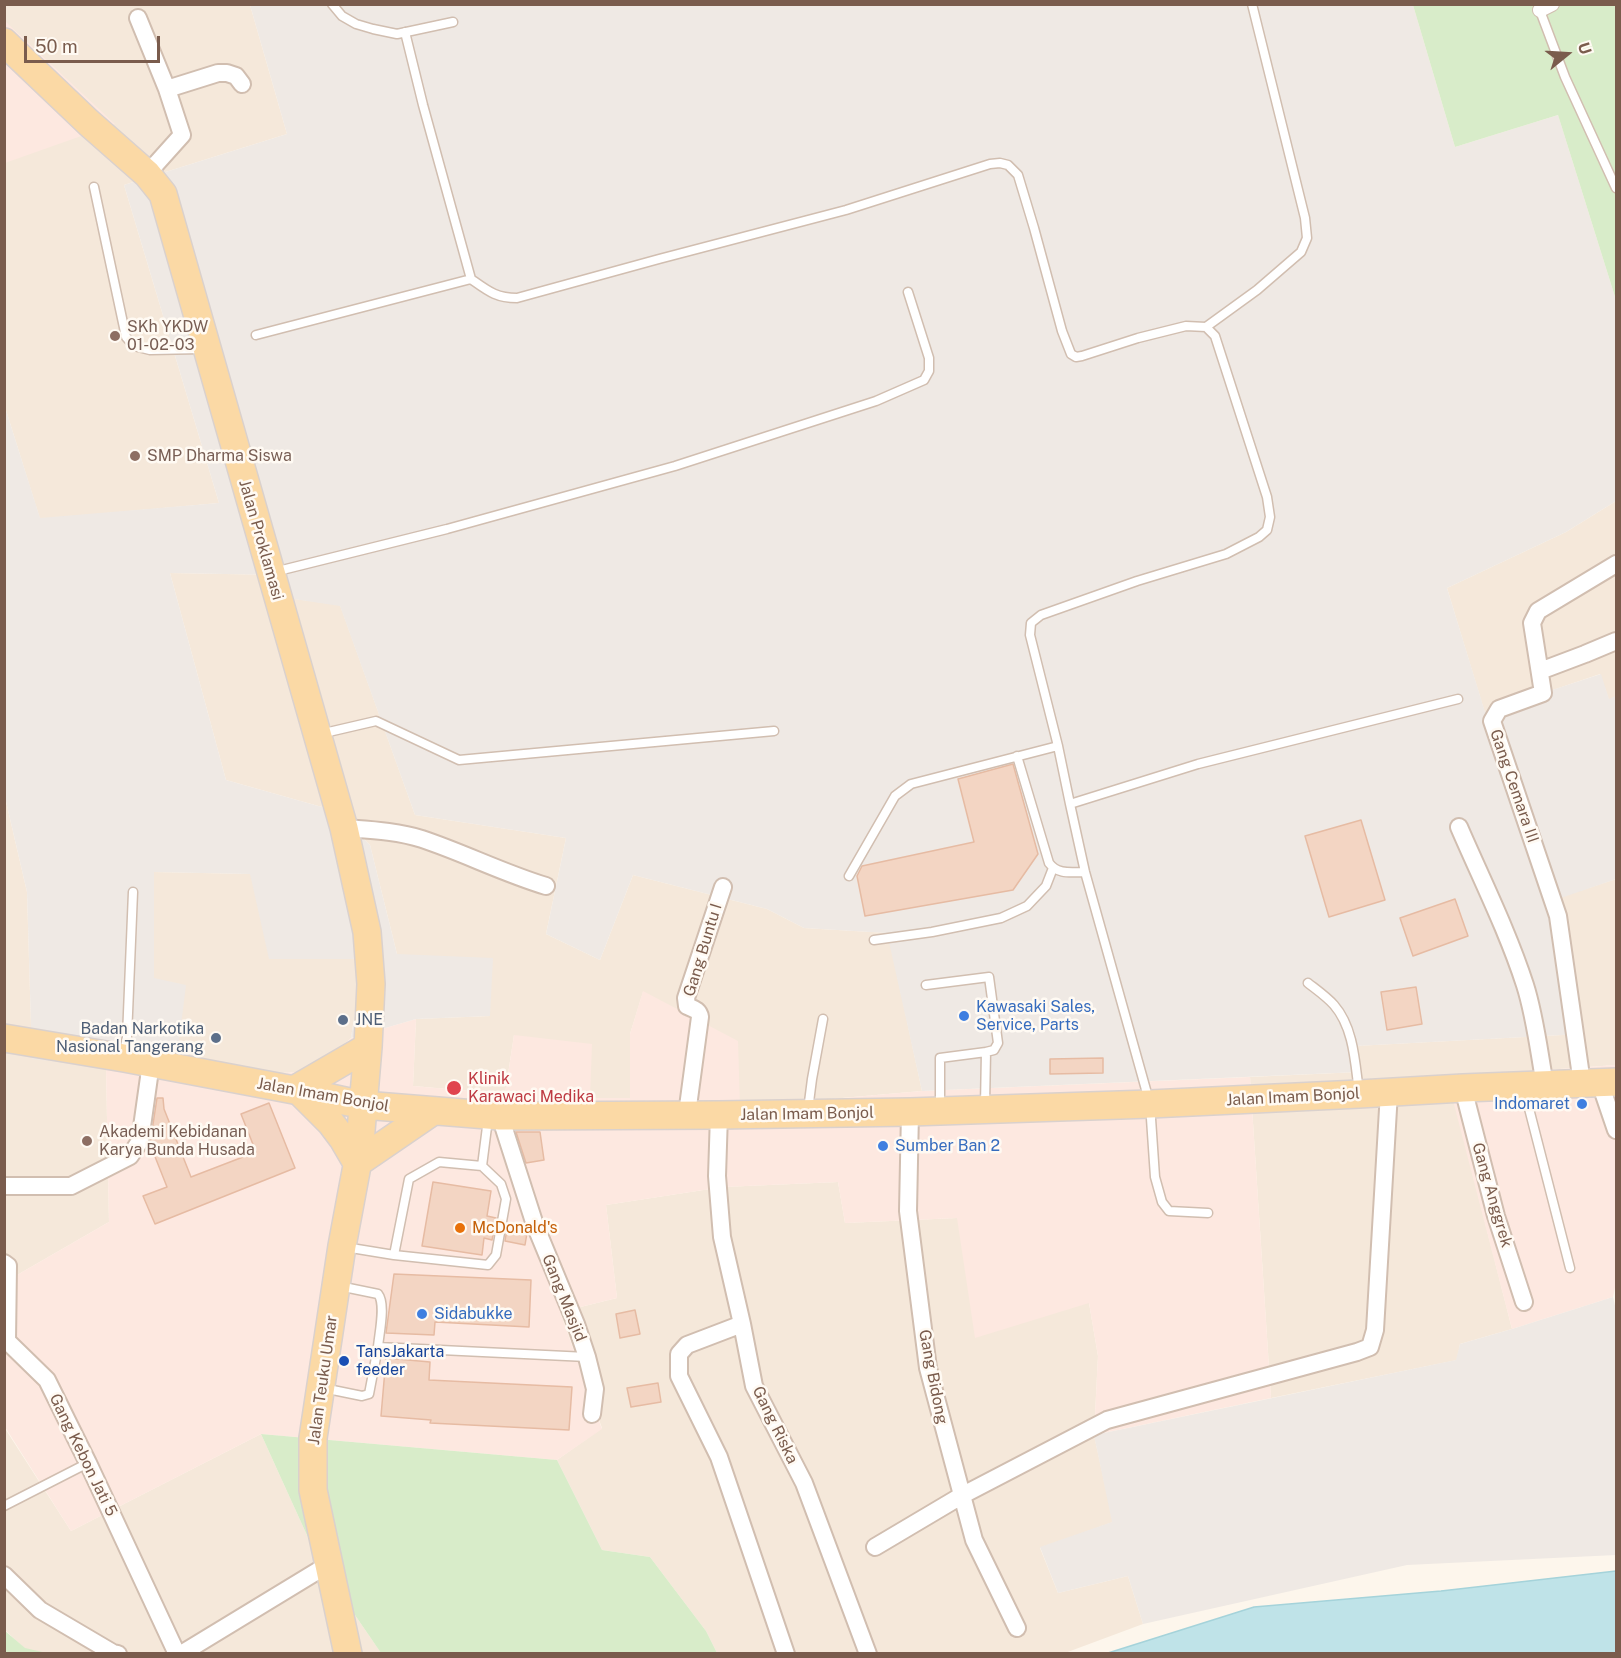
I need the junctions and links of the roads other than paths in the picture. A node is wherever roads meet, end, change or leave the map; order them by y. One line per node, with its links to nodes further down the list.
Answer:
1 (332, 4): 6 (lane)
2 (1252, 4): 15 (lane)
3 (1543, 6): 12 (lane)
4 (138, 18): 9 (street)
5 (453, 22): 6 (lane)
6 (405, 32): 13 (lane)
7 (4, 42): 10 (main road, Jalan Proklamasi)
8 (242, 84): 9 (street)
9 (167, 89): 10 (street)
10 (147, 174): 17 (main road, Jalan Proklamasi)
11 (94, 187): 17 (lane)
12 (1617, 188)
13 (471, 279): 15 (lane); 16 (lane)
14 (908, 292): 19 (lane)
15 (1206, 327): 25 (lane)
16 (256, 335)
17 (207, 350): 19 (main road, Jalan Proklamasi)
18 (1617, 564): 21 (street, Gang Cemara III)
19 (271, 573): 24 (main road, Jalan Proklamasi)
20 (1617, 640): 21 (street)
21 (1540, 671): 45 (street, Gang Cemara III)
22 (1458, 699): 27 (lane)
23 (774, 731): 24 (lane)
24 (317, 735): 29 (main road, Jalan Proklamasi)
25 (1058, 746): 26 (lane); 27 (lane)
26 (1017, 756): 30 (lane); 32 (lane)
27 (1070, 804): 31 (lane)
28 (1459, 826): 46 (street)
29 (344, 828): 33 (street); 41 (main road, Jalan Proklamasi)
30 (1053, 868): 31 (lane); 36 (lane)
31 (1085, 872): 51 (lane)
32 (849, 876)
33 (546, 886)
34 (723, 886): 58 (street, Gang Buntu I)
35 (133, 892): 43 (lane)
36 (874, 940)
37 (1308, 983): 50 (lane)
38 (926, 985): 42 (lane)
39 (823, 1019): 57 (lane)
40 (4, 1038): 43 (main road, Jalan Imam Bonjol)
41 (368, 1047): 48 (main road); 52 (main road, Jalan Proklamasi)
42 (986, 1052): 53 (lane); 55 (lane)
43 (124, 1058): 44 (main road, Jalan Imam Bonjol)
44 (152, 1063): 48 (main road, Jalan Imam Bonjol); 64 (street)
45 (1599, 1083): 46 (main road, Jalan Imam Bonjol); 61 (street)
46 (1534, 1085): 47 (main road, Jalan Imam Bonjol); 69 (lane)
47 (1463, 1088): 49 (main road, Jalan Imam Bonjol); 71 (street, Gang Anggrek)
48 (297, 1091): 52 (main road, Jalan Imam Bonjol); 62 (main road)
49 (1389, 1092): 50 (main road, Jalan Imam Bonjol); 78 (street)
50 (1359, 1094): 51 (main road, Jalan Imam Bonjol)
51 (1150, 1104): 53 (main road, Jalan Imam Bonjol); 65 (lane)
52 (363, 1105): 54 (main road, Jalan Imam Bonjol); 62 (main road, Jalan Teuku Umar)
53 (985, 1109): 55 (main road, Jalan Imam Bonjol)
54 (433, 1111): 60 (main road, Jalan Imam Bonjol); 62 (main road)
55 (940, 1111): 56 (main road, Jalan Imam Bonjol)
56 (910, 1112): 57 (main road, Jalan Imam Bonjol); 78 (street, Gang Bidong)
57 (808, 1113): 59 (main road, Jalan Imam Bonjol)
58 (687, 1114): 59 (main road, Jalan Imam Bonjol); 60 (main road, Jalan Imam Bonjol)
59 (719, 1115): 72 (street, Gang Riska)
60 (494, 1116): 63 (lane); 74 (street, Gang Masjid)
61 (1617, 1130)
62 (357, 1162): 66 (main road, Jalan Teuku Umar)
63 (482, 1166): 67 (lane); 67 (lane)
64 (4, 1186)
65 (1208, 1213)
66 (342, 1246): 67 (lane); 70 (main road, Jalan Teuku Umar)
67 (394, 1256)
68 (4, 1263): 77 (street, Gang Kebon Jati 5)
69 (1570, 1268)
70 (336, 1286): 73 (lane); 75 (main road, Jalan Teuku Umar)
71 (1524, 1302)
72 (742, 1324): 87 (street); 88 (street, Gang Riska)
73 (378, 1347): 74 (lane); 75 (lane)
74 (587, 1357): 76 (street, Gang Masjid)
75 (320, 1388): 81 (main road, Jalan Teuku Umar)
76 (592, 1414)
77 (88, 1463): 79 (lane); 85 (street, Gang Kebon Jati 5)
78 (961, 1496): 80 (street); 83 (street, Gang Bidong)
79 (4, 1506)
80 (875, 1547)
81 (329, 1564): 85 (street); 86 (main road, Jalan Teuku Umar)
82 (4, 1575): 84 (street)
83 (1017, 1628)
84 (114, 1653)
85 (178, 1653)
86 (348, 1653)
87 (786, 1653)
88 (868, 1653)

